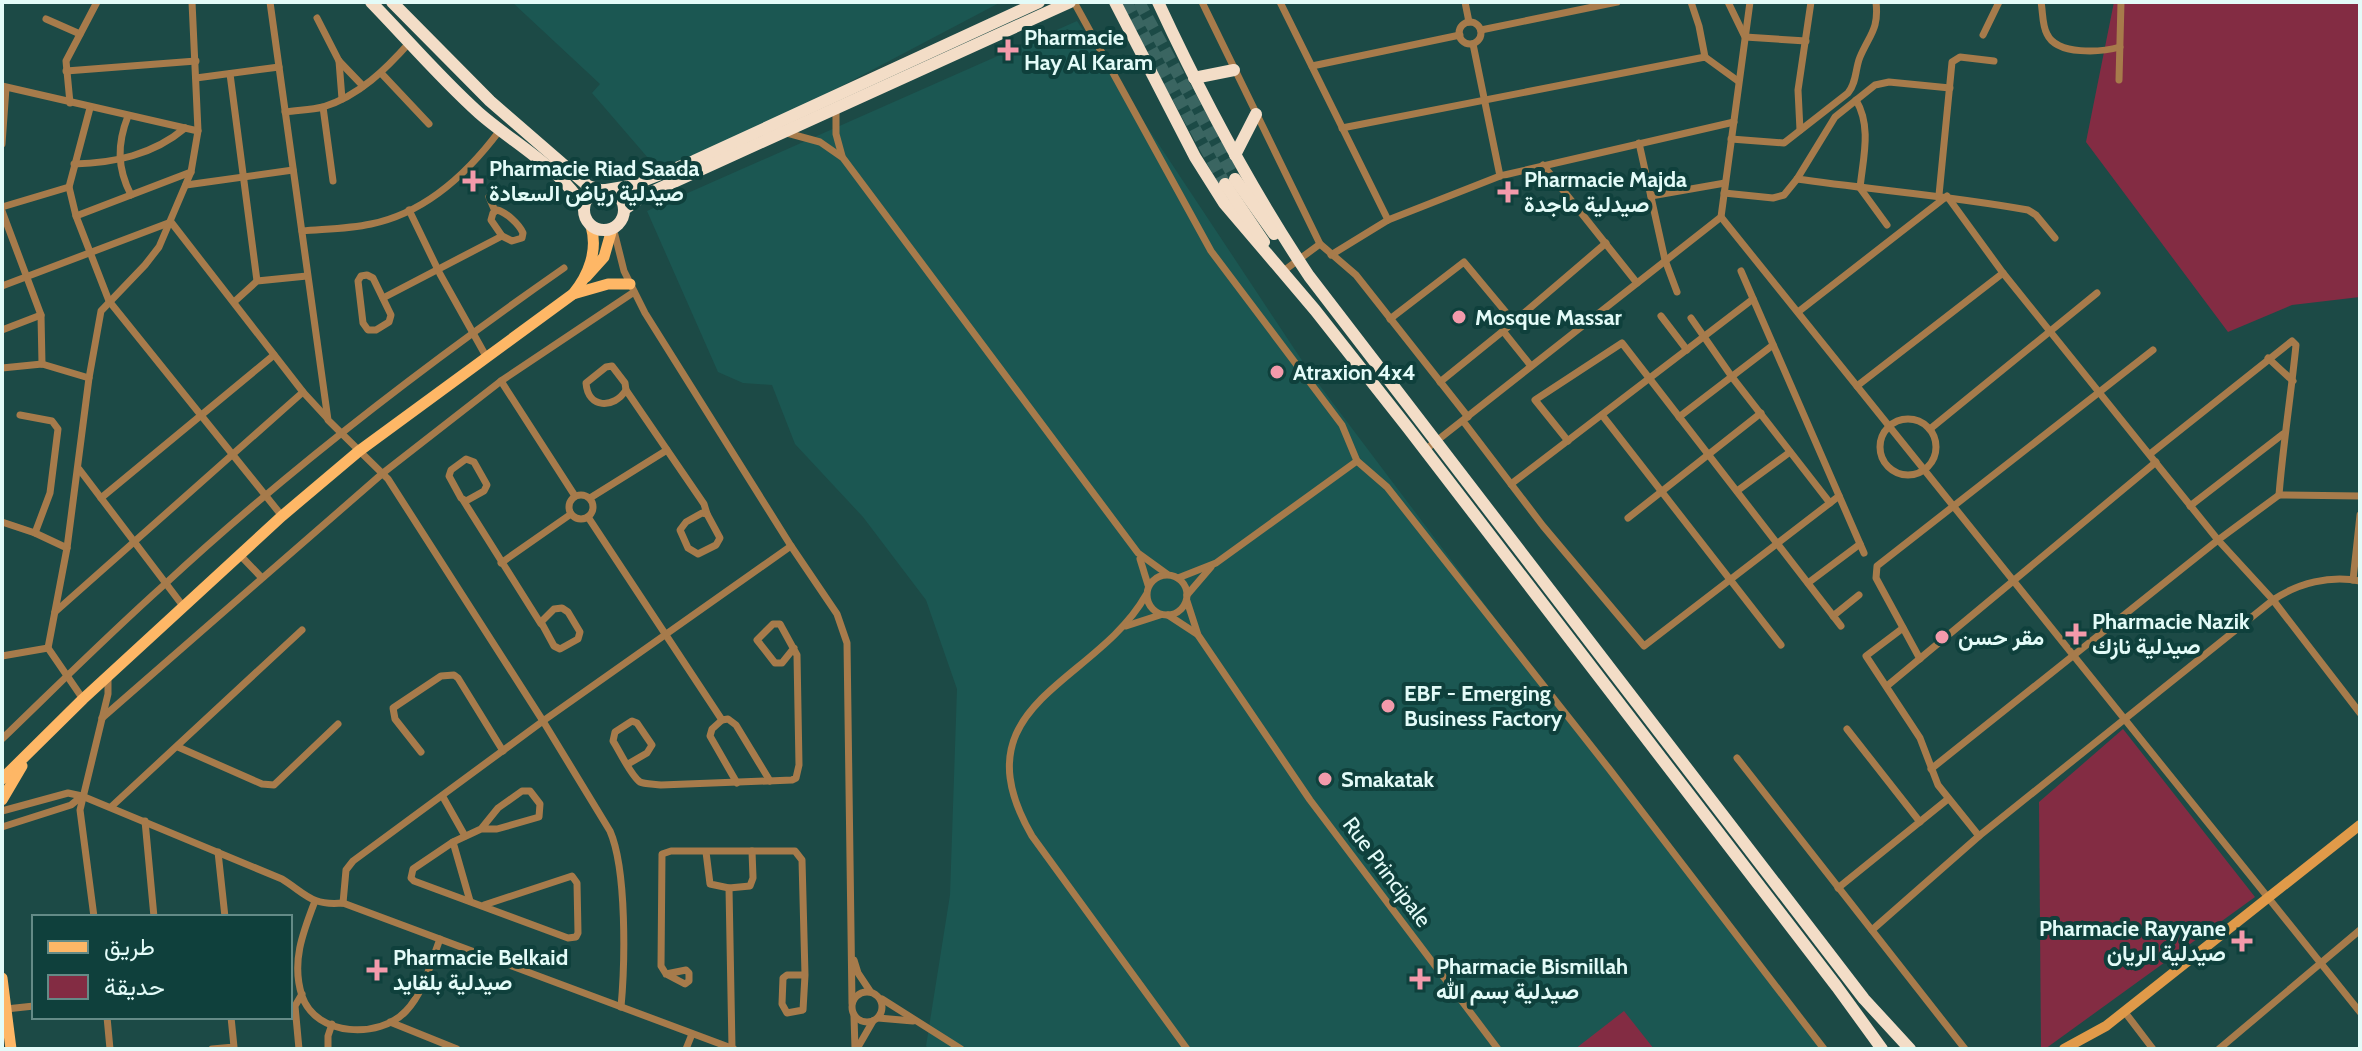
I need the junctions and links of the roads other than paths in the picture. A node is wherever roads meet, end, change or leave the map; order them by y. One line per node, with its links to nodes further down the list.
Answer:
1 (97, 2): 28 (street)
2 (192, 2): 37 (street)
3 (270, 2): 41 (street)
4 (371, 2): 33 (highway)
5 (392, 2): 89 (highway)
6 (1039, 2): 89 (highway)
7 (1072, 2): 59 (highway); 185 (street)
8 (1115, 2): 119 (highway)
9 (1158, 2): 26 (highway)
10 (1169, 2): 26 (highway)
11 (1202, 2): 42 (street)
12 (1283, 2): 40 (street)
13 (1465, 2): 25 (street)
14 (1617, 2): 27 (street)
15 (1691, 2): 36 (street)
16 (1728, 2): 31 (street)
17 (1750, 2): 31 (street)
18 (1811, 2): 32 (street)
19 (1876, 2): 68 (street)
20 (1999, 2): 30 (street)
21 (2041, 2): 35 (street)
22 (2121, 2): 35 (street)
23 (317, 18): 38 (street)
24 (46, 19): 28 (street)
25 (1469, 22): 27 (street); 29 (street)
26 (1169, 25): 47 (highway)
27 (1481, 30): 34 (street)
28 (80, 34): 43 (street)
29 (1460, 35): 34 (street); 40 (street)
30 (1983, 35)
31 (1745, 37): 32 (street); 49 (street)
32 (1806, 41): 68 (street)
33 (410, 42): 44 (street); 67 (highway)
34 (1473, 44): 53 (street)
35 (2120, 47): 48 (street)
36 (1705, 57): 49 (street); 53 (street)
37 (196, 61): 43 (street); 46 (street)
38 (339, 61): 50 (street); 54 (street)
39 (1994, 61): 52 (street)
40 (1312, 66): 66 (street)
41 (279, 67): 45 (street); 60 (street)
42 (1234, 70): 47 (highway); 61 (street)
43 (66, 71): 56 (street)
44 (381, 73): 50 (street); 64 (street)
45 (230, 74): 46 (street); 81 (street)
46 (196, 78): 69 (street)
47 (1194, 78): 74 (highway)
48 (2119, 80)
49 (1738, 81): 63 (street)
50 (363, 86): 54 (street)
51 (4, 87): 56 (street); 73 (street)
52 (1950, 88): 55 (street); 92 (street)
53 (1484, 98): 66 (street); 82 (street)
54 (342, 99): 57 (street)
55 (1856, 100): 83 (street); 88 (street)
56 (70, 103): 58 (street)
57 (323, 107): 60 (street); 84 (street)
58 (90, 108): 62 (street); 77 (street)
59 (836, 108): 70 (highway); 75 (street)
60 (285, 112): 79 (street)
61 (1256, 114): 74 (highway); 111 (street)
62 (128, 116): 65 (street); 76 (street)
63 (1734, 122): 71 (street); 72 (street)
64 (429, 124)
65 (185, 128): 69 (street); 76 (street)
66 (1342, 128): 102 (street)
67 (500, 130): 95 (highway); 98 (street)
68 (1800, 130): 71 (street)
69 (198, 131): 80 (street)
70 (785, 133): 75 (street); 97 (highway)
71 (1731, 139): 85 (street)
72 (1639, 143): 78 (street); 93 (street)
73 (2, 144)
74 (1235, 155): 114 (highway)
75 (843, 158): 218 (street)
76 (119, 160): 77 (street); 91 (street)
77 (74, 164): 87 (street)
78 (1543, 165): 82 (street); 110 (street)
79 (293, 170): 81 (street); 107 (street)
80 (191, 172): 86 (street); 91 (street)
81 (243, 176): 86 (street); 124 (street)
82 (1500, 176): 102 (street)
83 (1797, 179): 88 (street); 90 (street)
84 (333, 181)
85 (1725, 183): 90 (street); 93 (street)
86 (186, 185): 103 (street)
87 (69, 187): 96 (street); 100 (street)
88 (1860, 188): 92 (street); 104 (street)
89 (603, 190): 95 (highway); 97 (highway)
90 (1724, 193): 101 (street)
91 (131, 195): 100 (street)
92 (1943, 195): 109 (street); 120 (street); 135 (street)
93 (1651, 196): 115 (street)
94 (489, 197): 99 (street)
95 (584, 208): 105 (highway)
96 (2, 209): 121 (street)
97 (625, 209): 106 (highway)
98 (409, 210): 107 (street); 117 (street)
99 (495, 211): 108 (street); 108 (street)
100 (76, 216): 112 (street)
101 (1721, 217): 115 (street); 135 (street)
102 (1388, 220): 113 (street)
103 (171, 222): 112 (street); 133 (street); 134 (street)
104 (1887, 225)
105 (591, 226): 106 (highway); 123 (main road)
106 (612, 229): 123 (main road); 127 (street)
107 (302, 231): 122 (street)
108 (502, 236): 117 (street)
109 (2055, 238)
110 (1606, 243): 125 (street); 140 (street)
111 (1320, 244): 113 (street); 114 (street)
112 (90, 253): 121 (street); 133 (street)
113 (1331, 255): 139 (street)
114 (1299, 260): 119 (street); 119 (highway); 176 (highway)
115 (1665, 260): 125 (street); 128 (street)
116 (564, 268): 144 (street)
117 (438, 270): 131 (street); 144 (street)
118 (1741, 271): 132 (street)
119 (1282, 272): 179 (highway)
120 (2003, 273): 142 (street); 161 (street)
121 (25, 276): 126 (street); 136 (street)
122 (307, 276): 124 (street); 171 (street)
123 (585, 277): 130 (main road)
124 (257, 281): 134 (street)
125 (1637, 283): 153 (street)
126 (2, 286)
127 (632, 288): 130 (main road); 158 (street); 216 (street)
128 (1677, 292)
129 (2097, 293): 142 (street)
130 (573, 294): 150 (main road)
131 (383, 298): 131 (street)
132 (1753, 299): 145 (street); 146 (street)
133 (109, 301): 156 (street); 168 (street)
134 (234, 302): 149 (street)
135 (1798, 312): 161 (street)
136 (41, 315): 141 (street); 152 (street)
137 (1661, 316): 147 (street)
138 (1691, 318): 145 (street)
139 (1390, 319): 140 (street); 160 (street)
140 (1514, 322): 143 (street)
141 (2, 330)
142 (2049, 330): 164 (street); 173 (street)
143 (1503, 331): 153 (street); 160 (street)
144 (472, 332): 150 (street); 174 (street)
145 (1703, 337): 147 (street); 155 (street)
146 (1773, 345): 155 (street); 196 (street)
147 (1687, 350): 157 (street)
148 (2153, 350): 164 (street)
149 (274, 355): 163 (street); 168 (street)
150 (487, 358): 180 (main road)
151 (2268, 358): 159 (street); 159 (street); 182 (street)
152 (42, 364): 154 (street); 156 (street)
153 (1531, 366): 170 (street)
154 (2, 368)
155 (1732, 377): 165 (street); 169 (street)
156 (89, 378): 187 (street)
157 (1650, 378): 167 (street); 169 (street); 177 (street)
158 (501, 381): 189 (street); 195 (street)
159 (2293, 381): 175 (street)
160 (1440, 382): 170 (street)
161 (1857, 386): 172 (street)
162 (626, 390): 162 (street); 178 (street)
163 (303, 392): 171 (street); 183 (street)
164 (2099, 392): 182 (street); 203 (street)
165 (1761, 413): 181 (street); 184 (street)
166 (20, 415): 211 (street)
167 (1602, 415): 177 (street); 192 (street)
168 (200, 416): 183 (street); 198 (street)
169 (1679, 417): 184 (street)
170 (1466, 419): 176 (street); 190 (street)
171 (328, 420): 174 (street)
172 (1889, 426): 173 (street); 188 (street); 188 (street)
173 (1930, 429): 188 (street)
174 (340, 433): 180 (street); 194 (street)
175 (2283, 434): 193 (street); 202 (street)
176 (1436, 441): 179 (street); 344 (highway)
177 (1568, 441): 190 (street)
178 (667, 450): 199 (street); 205 (street)
179 (1425, 450): 343 (highway)
180 (359, 451): 189 (street); 207 (main road)
181 (1790, 452): 191 (street); 201 (street)
182 (2150, 454): 186 (street)
183 (232, 455): 194 (street); 213 (street)
184 (1709, 455): 191 (street); 192 (street)
185 (1357, 461): 222 (street); 342 (street)
186 (2156, 462): 202 (street); 228 (street)
187 (79, 469): 198 (street); 217 (street)
188 (1925, 470): 203 (street)
189 (383, 473): 224 (street); 260 (street)
190 (1511, 484): 226 (street)
191 (1737, 491): 214 (street)
192 (1662, 492): 209 (street); 226 (street)
193 (2279, 495): 197 (street); 212 (street)
194 (265, 496): 207 (street); 229 (street)
195 (575, 496): 199 (street); 204 (street)
196 (1839, 496): 201 (street); 215 (street)
197 (2360, 496)
198 (101, 498): 213 (street)
199 (590, 498): 208 (street)
200 (463, 500): 200 (street); 221 (street)
201 (1830, 503): 214 (street)
202 (2190, 506): 212 (street)
203 (1954, 507): 228 (street); 242 (street)
204 (571, 514): 208 (street); 221 (street)
205 (707, 514): 205 (street)
206 (2360, 515): 227 (street)
207 (282, 516): 220 (main road)
208 (588, 517): 244 (street)
209 (1628, 518)
210 (2, 522): 211 (street)
211 (35, 533): 217 (street)
212 (2218, 540): 234 (street); 250 (street)
213 (135, 543): 229 (street); 236 (street)
214 (1778, 544): 226 (street); 230 (street)
215 (1860, 544): 219 (street); 230 (street)
216 (791, 546): 244 (street); 306 (street)
217 (67, 548): 236 (street)
218 (1138, 553): 223 (street); 231 (street)
219 (1864, 553)
220 (239, 554): 224 (street); 235 (main road)
221 (501, 563): 239 (street)
222 (1216, 563): 225 (street); 233 (street)
223 (1167, 574): 225 (street); 231 (street)
224 (261, 577): 257 (street)
225 (1178, 578): 233 (street)
226 (1731, 580): 246 (street)
227 (2357, 580): 234 (street)
228 (2013, 581): 250 (street); 251 (street)
229 (165, 583): 235 (street); 253 (street)
230 (1808, 583): 238 (street)
231 (1147, 591): 237 (street); 241 (street)
232 (1859, 595): 238 (street)
233 (1187, 598): 237 (street); 245 (street, Rue Principale)
234 (2273, 600): 256 (street); 258 (street)
235 (183, 606): 252 (main road)
236 (55, 612): 247 (street)
237 (1165, 615): 241 (street); 245 (street, Rue Principale)
238 (1833, 616): 240 (street)
239 (541, 624): 239 (street)
240 (1841, 626)
241 (1124, 627): 340 (street)
242 (1903, 628): 251 (street); 254 (street)
243 (302, 630): 264 (street)
244 (667, 633): 259 (street); 260 (street)
245 (1198, 635): 341 (street, Rue Principale)
246 (1781, 645)
247 (48, 648): 249 (street); 253 (street)
248 (794, 648): 248 (street); 272 (street)
249 (2, 656)
250 (2074, 656): 258 (street); 270 (street)
251 (1920, 659): 254 (street)
252 (108, 676): 255 (main road); 257 (street)
253 (67, 677): 255 (street); 263 (street)
254 (1887, 686): 270 (street)
255 (83, 699): 267 (main road)
256 (2360, 713)
257 (102, 718): 274 (street)
258 (2125, 719): 286 (street); 293 (street)
259 (722, 720): 272 (street); 273 (street)
260 (543, 721): 265 (street); 317 (street)
261 (338, 724): 264 (street)
262 (1847, 729): 281 (street)
263 (2, 739)
264 (178, 747): 278 (street)
265 (503, 751): 266 (street); 275 (street)
266 (421, 752)
267 (26, 757): 271 (main road); 277 (main road)
268 (1737, 758): 292 (street)
269 (628, 764): 269 (street); 273 (street)
270 (1931, 769): 276 (street)
271 (2, 779)
272 (770, 781): 273 (street)
273 (737, 783)
274 (82, 796): 278 (street); 279 (street); 283 (street); 298 (street)
275 (443, 797): 285 (street); 296 (street)
276 (1948, 799): 281 (street); 286 (street)
277 (2, 800)
278 (111, 807): 280 (street)
279 (2, 811)
280 (145, 821): 289 (street); 299 (street)
281 (1920, 822): 292 (street)
282 (2360, 825): 293 (street)
283 (2, 827)
284 (481, 829): 284 (street); 285 (street)
285 (465, 836): 287 (street)
286 (1979, 836): 301 (street)
287 (453, 842): 295 (street); 295 (street)
288 (752, 851): 290 (street); 291 (street); 310 (street)
289 (218, 852): 294 (street); 300 (street)
290 (706, 852): 291 (street); 309 (street)
291 (729, 888): 330 (street)
292 (1838, 888): 301 (street)
293 (2269, 898): 307 (street); 319 (street)
294 (315, 901): 296 (street); 304 (street)
295 (470, 901): 297 (street)
296 (343, 903): 305 (street)
297 (484, 905): 297 (street)
298 (94, 915)
299 (154, 915)
300 (225, 915)
301 (1872, 930): 345 (street)
302 (2360, 930): 307 (street)
303 (292, 933): 304 (street)
304 (301, 936): 308 (street)
305 (440, 939): 317 (street); 325 (street)
306 (852, 950): 312 (street); 315 (street)
307 (2320, 963): 320 (street); 348 (street)
308 (294, 971): 313 (street)
309 (666, 974)
310 (805, 975): 310 (street)
311 (2, 978): 318 (main road)
312 (870, 991): 314 (street); 315 (street)
313 (302, 994): 326 (street); 334 (street)
314 (880, 997): 324 (street); 327 (street)
315 (852, 1003): 321 (street)
316 (32, 1006): 318 (street)
317 (621, 1007): 328 (street)
318 (6, 1009): 331 (main road)
319 (2124, 1011): 346 (street); 347 (street)
320 (2360, 1012)
321 (854, 1014): 324 (street); 338 (street)
322 (107, 1019): 332 (street)
323 (231, 1019): 329 (street)
324 (876, 1020): 327 (street); 338 (street)
325 (390, 1022): 326 (street); 336 (street)
326 (332, 1024): 335 (street)
327 (926, 1025): 339 (street)
328 (692, 1034): 330 (street); 337 (street)
329 (234, 1048): 333 (street)
330 (733, 1048)
331 (11, 1049)
332 (110, 1049)
333 (212, 1049)
334 (299, 1049)
335 (328, 1049)
336 (457, 1049)
337 (686, 1049)
338 (857, 1049)
339 (961, 1049)
340 (1187, 1049)
341 (1498, 1049)
342 (1824, 1049)
343 (1882, 1049)
344 (1910, 1049)
345 (1965, 1049)
346 (2064, 1049)
347 (2153, 1049)
348 (2219, 1049)

